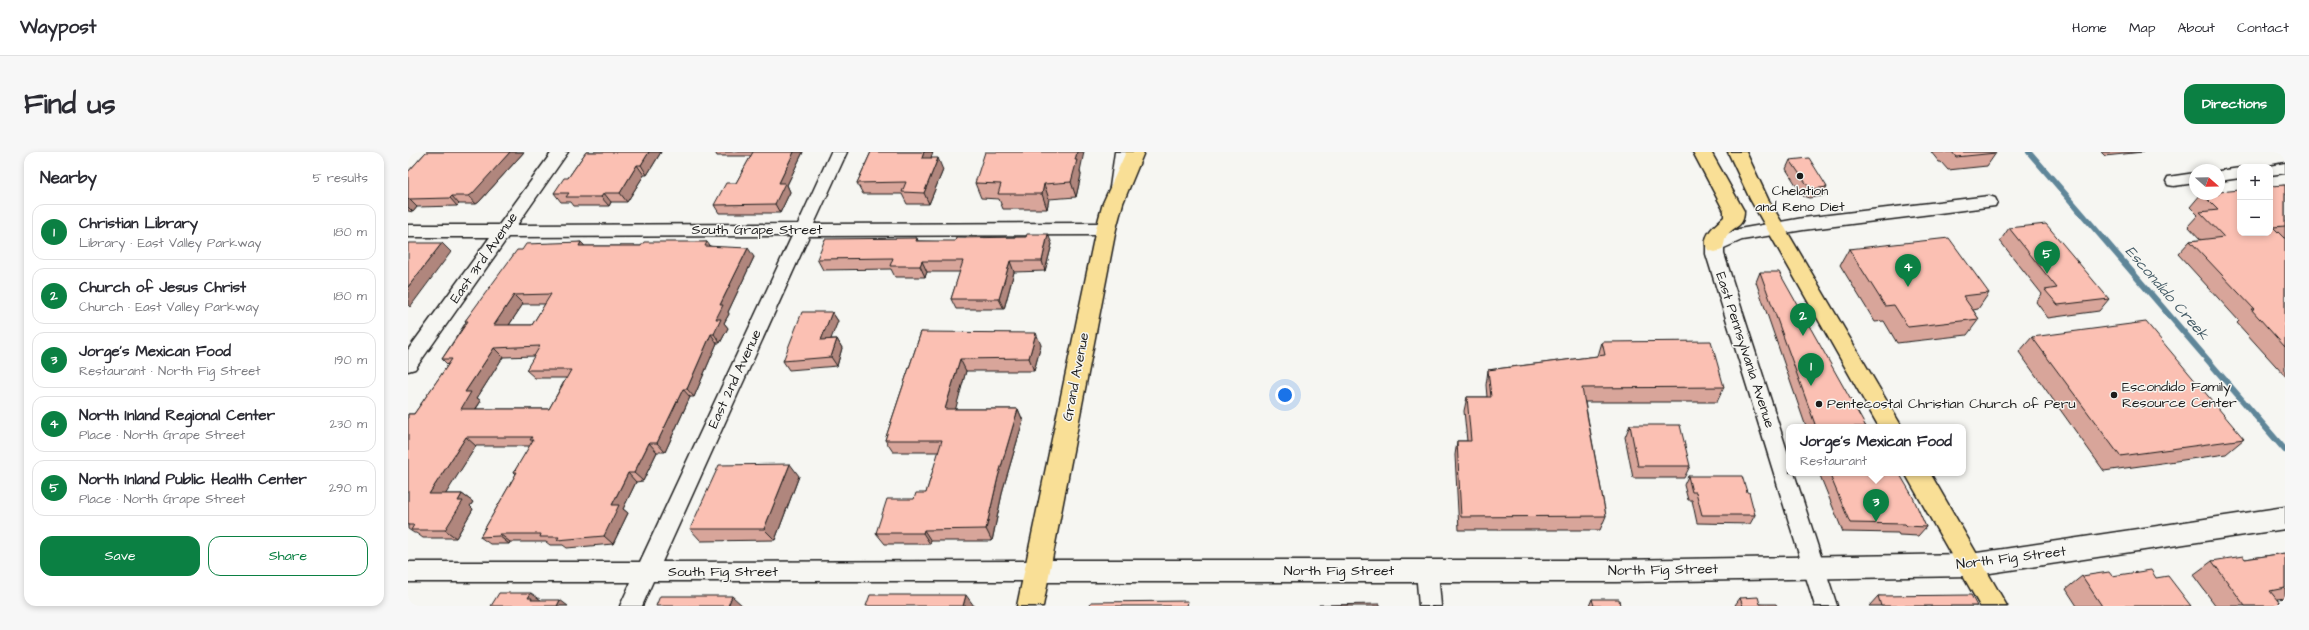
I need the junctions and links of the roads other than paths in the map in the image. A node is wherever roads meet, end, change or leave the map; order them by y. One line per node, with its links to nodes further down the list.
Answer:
1 (560, 152): 19 (street, East 3rd Avenue)
2 (839, 152): 20 (street, East 2nd Avenue)
3 (1124, 152): 14 (street)
4 (1135, 152): 14 (main road, Grand Avenue)
5 (1702, 152): 22 (main road)
6 (1714, 152): 15 (main road)
7 (1737, 152): 15 (main road)
8 (2285, 168): 9 (street)
9 (2273, 170)
10 (2237, 173): 11 (street)
11 (2225, 175)
12 (2189, 179): 13 (street)
13 (2174, 181)
14 (1119, 187): 17 (main road, Grand Avenue)
15 (1759, 199): 18 (main road)
16 (1989, 202): 18 (street)
17 (1106, 229): 20 (street, South Grape Street); 29 (main road, Grand Avenue)
18 (1776, 229): 22 (street); 24 (main road)
19 (504, 230): 20 (street, South Grape Street); 21 (street, South Grape Street); 23 (street, East 3rd Avenue)
20 (804, 230): 32 (street, East 2nd Avenue)
21 (408, 231)
22 (1715, 245): 28 (street, East Pennsylvania Avenue)
23 (408, 364)
24 (1889, 424)
25 (1919, 476): 27 (main road)
26 (2285, 518): 27 (street, North Fig Street)
27 (1970, 565): 28 (street, North Fig Street); 37 (main road)
28 (1814, 568): 30 (street, North Fig Street); 36 (street, East Pennsylvania Avenue)
29 (1038, 571): 30 (street, North Fig Street); 32 (street, South Fig Street); 34 (main road, Grand Avenue)
30 (1427, 571): 35 (street)
31 (408, 572): 32 (street, South Fig Street)
32 (647, 572): 33 (street, East 2nd Avenue)
33 (631, 606)
34 (1030, 606)
35 (1430, 606)
36 (1826, 606)
37 (1994, 606)

